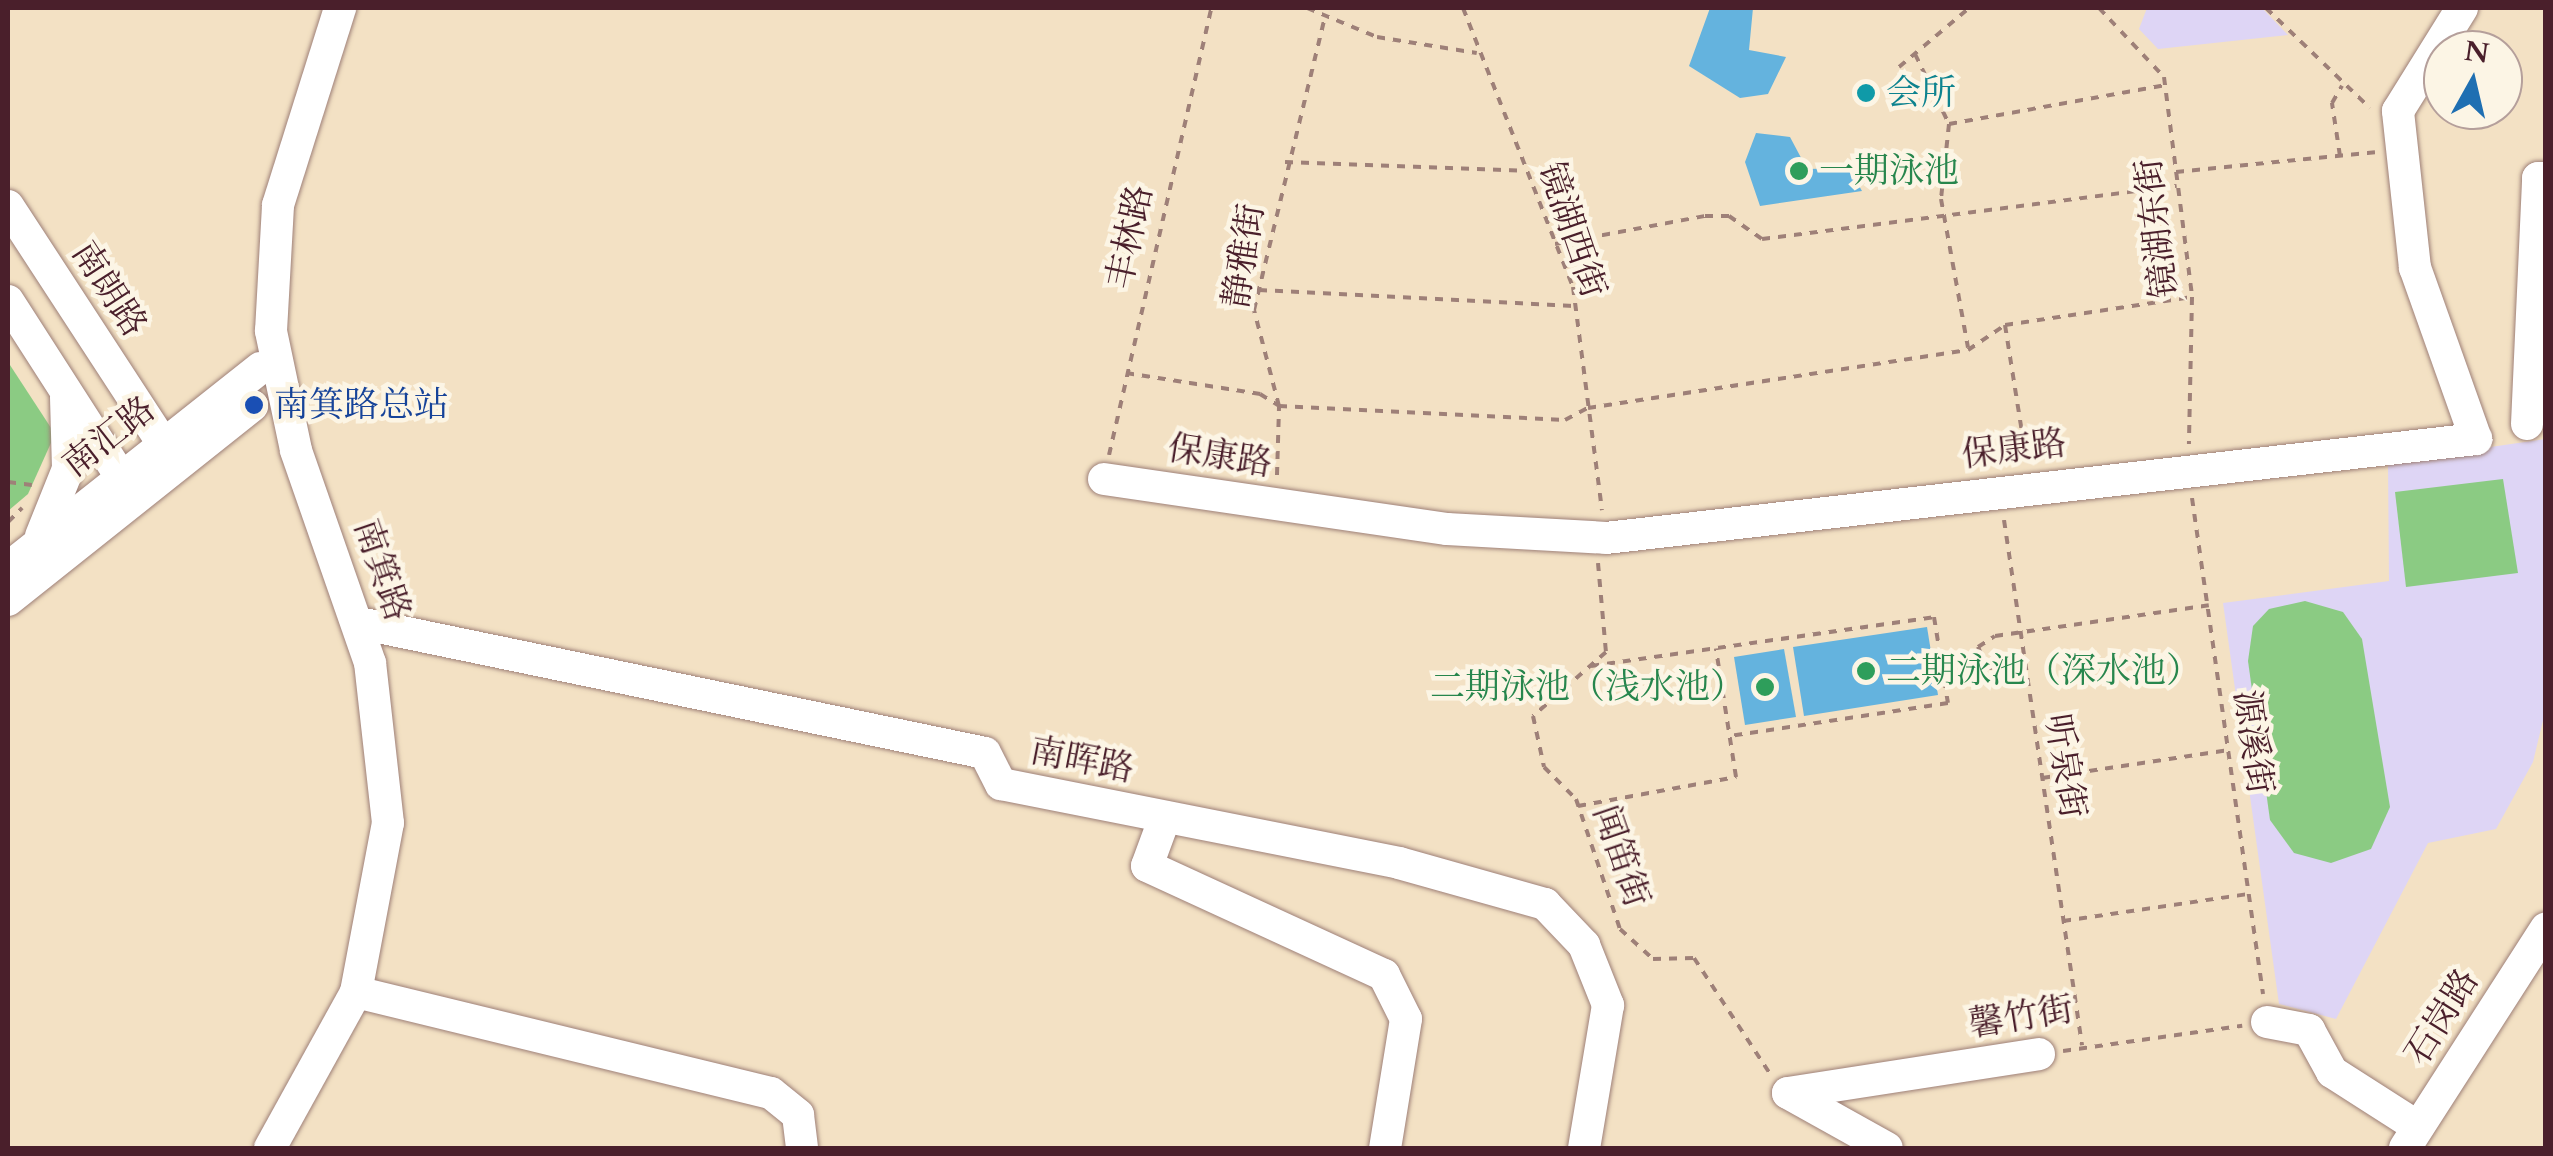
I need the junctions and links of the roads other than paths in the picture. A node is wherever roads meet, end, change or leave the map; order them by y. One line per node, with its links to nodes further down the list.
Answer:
1 (340, 8): 17 (street, 南箕路)
2 (2462, 8): 12 (street, 保康路)
3 (2546, 178): 10 (street)
4 (8, 206): 5 (street, 南朗路)
5 (57, 282): 6 (street); 11 (street, 南朗路)
6 (10, 304): 8 (street)
7 (260, 368): 14 (street, 南汇路)
8 (63, 387): 13 (street); 14 (street)
9 (252, 406): 11 (street, 南汇路)
10 (2527, 424)
11 (178, 466): 13 (street, 南汇路)
12 (1104, 479)
13 (135, 499): 16 (street, 南汇路)
14 (34, 547): 15 (street, 南汇路)
15 (8, 568)
16 (8, 600)
17 (359, 623): 18 (street, 南晖路); 20 (street, 南箕路)
18 (1166, 817): 26 (street); 27 (street, 南晖路)
19 (2546, 928): 23 (street, 石岗路)
20 (356, 992): 24 (street, 南箕路); 25 (street)
21 (2267, 1022): 23 (street)
22 (2038, 1054): 28 (street, 馨竹街)
23 (2412, 1138)
24 (270, 1148)
25 (802, 1148)
26 (1386, 1148)
27 (1584, 1148)
28 (1887, 1148)

